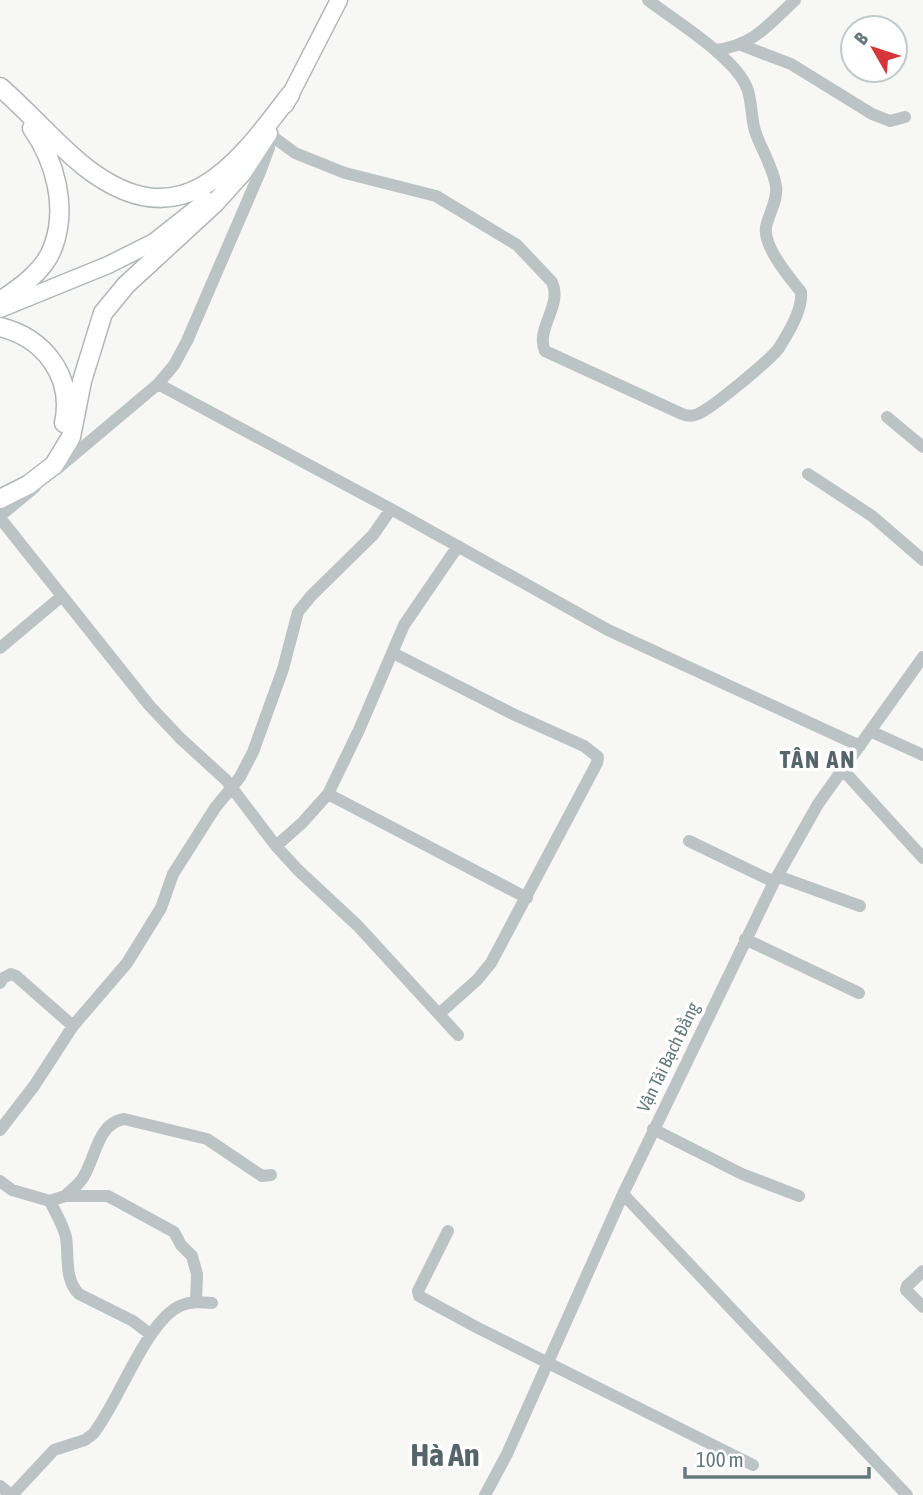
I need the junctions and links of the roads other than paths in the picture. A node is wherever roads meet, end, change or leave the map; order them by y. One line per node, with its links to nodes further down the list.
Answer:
1 (339, 0): 7 (main road)
2 (648, 0): 5 (street)
3 (795, 0): 4 (street)
4 (741, 45): 5 (street); 9 (street)
5 (715, 50): 10 (street)
6 (0, 87): 7 (highway)
7 (290, 95): 10 (main road)
8 (0, 101): 11 (highway)
9 (905, 117)
10 (268, 133): 12 (main road); 14 (street); 19 (highway)
11 (0, 301)
12 (0, 309)
13 (0, 327): 18 (highway)
14 (158, 384): 20 (street); 21 (street)
15 (887, 417): 16 (street)
16 (923, 447)
17 (808, 474): 23 (street)
18 (0, 489)
19 (0, 499)
20 (391, 509): 22 (street); 32 (street)
21 (0, 517): 24 (street)
22 (458, 546): 26 (street); 29 (street)
23 (923, 560)
24 (62, 596): 25 (street); 32 (street)
25 (0, 648)
26 (393, 653): 33 (street); 38 (street)
27 (923, 657): 28 (street, Vận Tải Bạch Đằng)
28 (870, 731): 29 (street, Vận Tải Bạch Đằng); 30 (street)
29 (860, 746): 31 (street, Vận Tải Bạch Đằng)
30 (923, 755)
31 (843, 770): 36 (street); 37 (street, Vận Tải Bạch Đằng)
32 (232, 787): 35 (street); 44 (street)
33 (328, 794): 35 (street); 38 (street)
34 (689, 841): 37 (street)
35 (276, 846): 43 (street)
36 (923, 858)
37 (775, 879): 39 (street); 40 (street, Vận Tải Bạch Đằng)
38 (527, 898): 43 (street)
39 (860, 906)
40 (746, 939): 42 (street); 46 (street, Vận Tải Bạch Đằng)
41 (0, 983): 44 (street)
42 (859, 993)
43 (439, 1014): 45 (street)
44 (73, 1026): 47 (street)
45 (458, 1035)
46 (653, 1129): 50 (street, Vận Tải Bạch Đằng); 52 (street)
47 (0, 1130)
48 (271, 1175): 51 (street)
49 (0, 1181): 53 (street)
50 (622, 1194): 60 (street, Vận Tải Bạch Đằng); 65 (street)
51 (65, 1196): 53 (street); 56 (street)
52 (799, 1196)
53 (50, 1201): 59 (street)
54 (448, 1231): 60 (street)
55 (923, 1271): 58 (street)
56 (196, 1302): 57 (street); 59 (street)
57 (212, 1303)
58 (923, 1307)
59 (150, 1334): 63 (street)
60 (548, 1362): 61 (street); 64 (street, Vận Tải Bạch Đằng)
61 (753, 1465)
62 (0, 1486): 63 (street)
63 (12, 1495)
64 (485, 1495)
65 (907, 1495)

